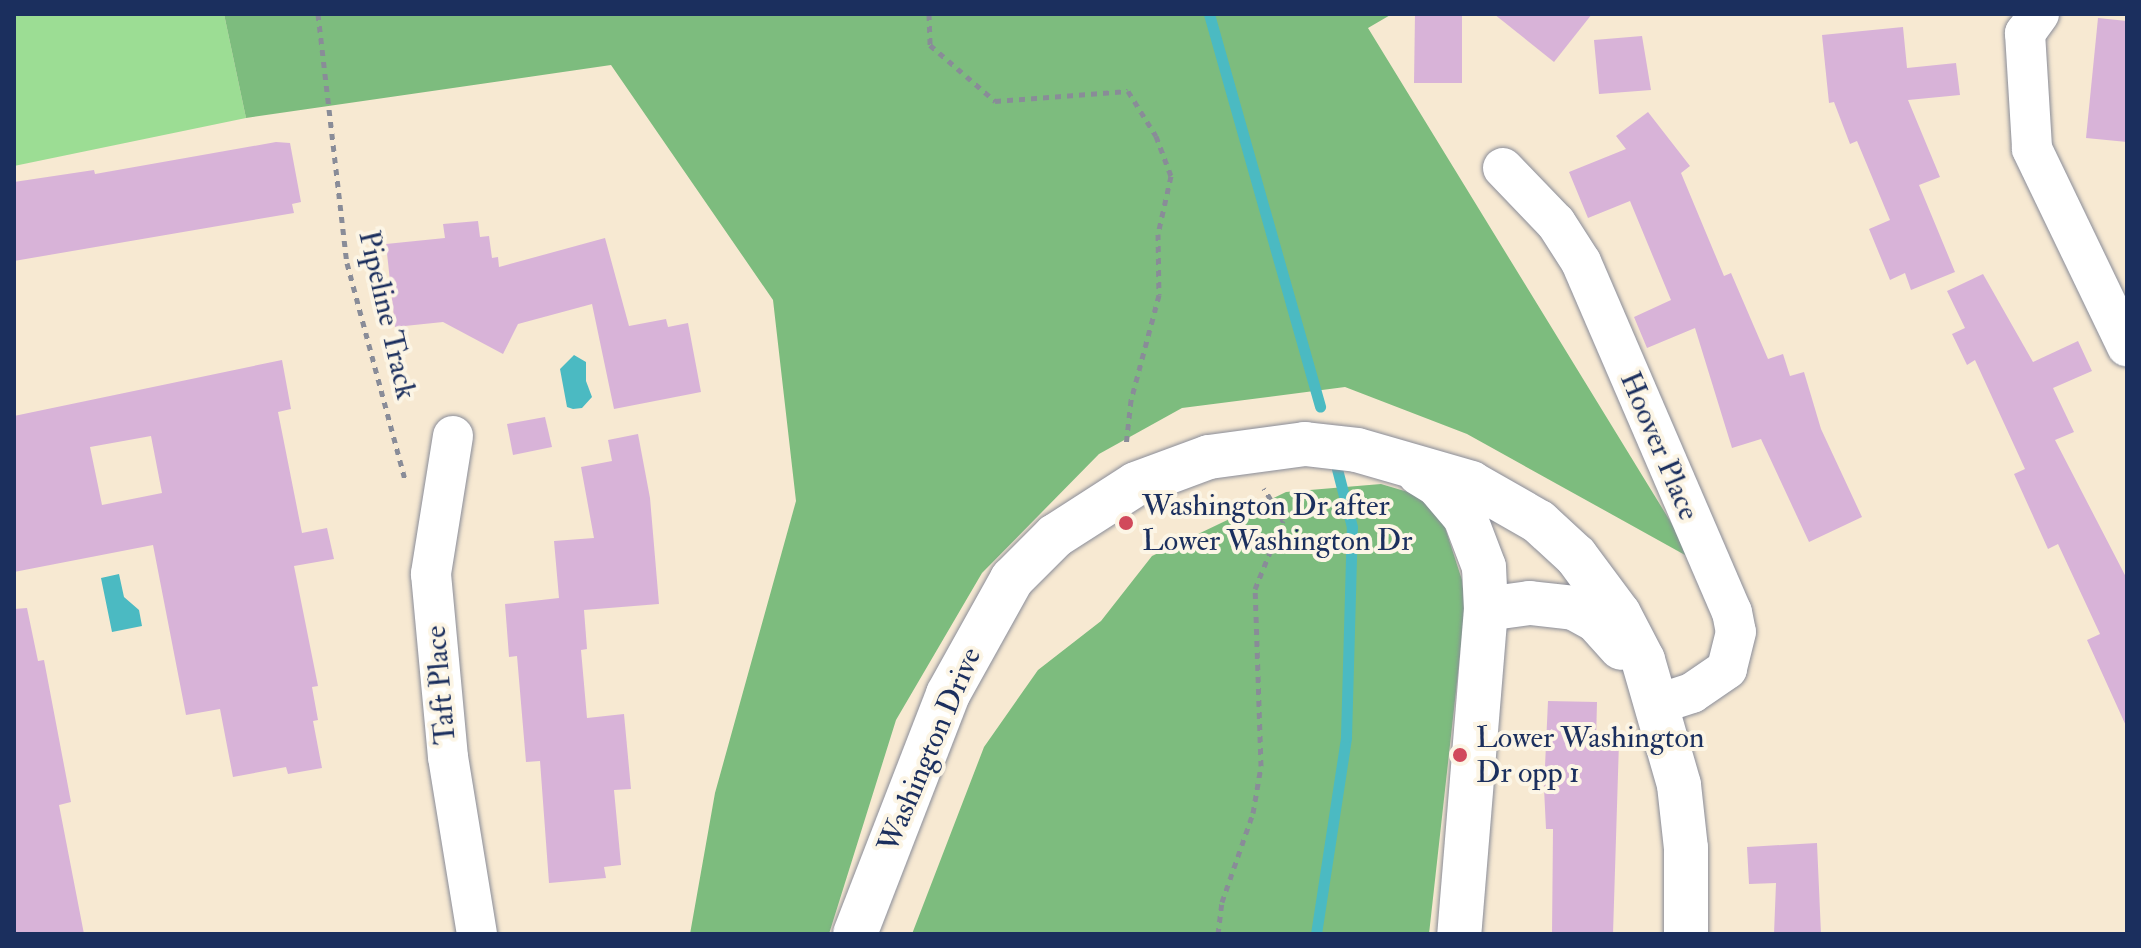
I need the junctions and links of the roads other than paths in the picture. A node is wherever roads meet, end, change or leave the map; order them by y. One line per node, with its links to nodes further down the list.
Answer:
1 (2039, 14): 3 (street)
2 (1503, 168): 7 (street, Hoover Place)
3 (2127, 346)
4 (453, 436): 8 (street, Taft Place)
5 (1409, 467): 6 (street); 7 (street); 9 (street, Washington Drive)
6 (1486, 609): 7 (street); 10 (street)
7 (1655, 705): 11 (street)
8 (477, 934)
9 (855, 934)
10 (1459, 934)
11 (1686, 934)

